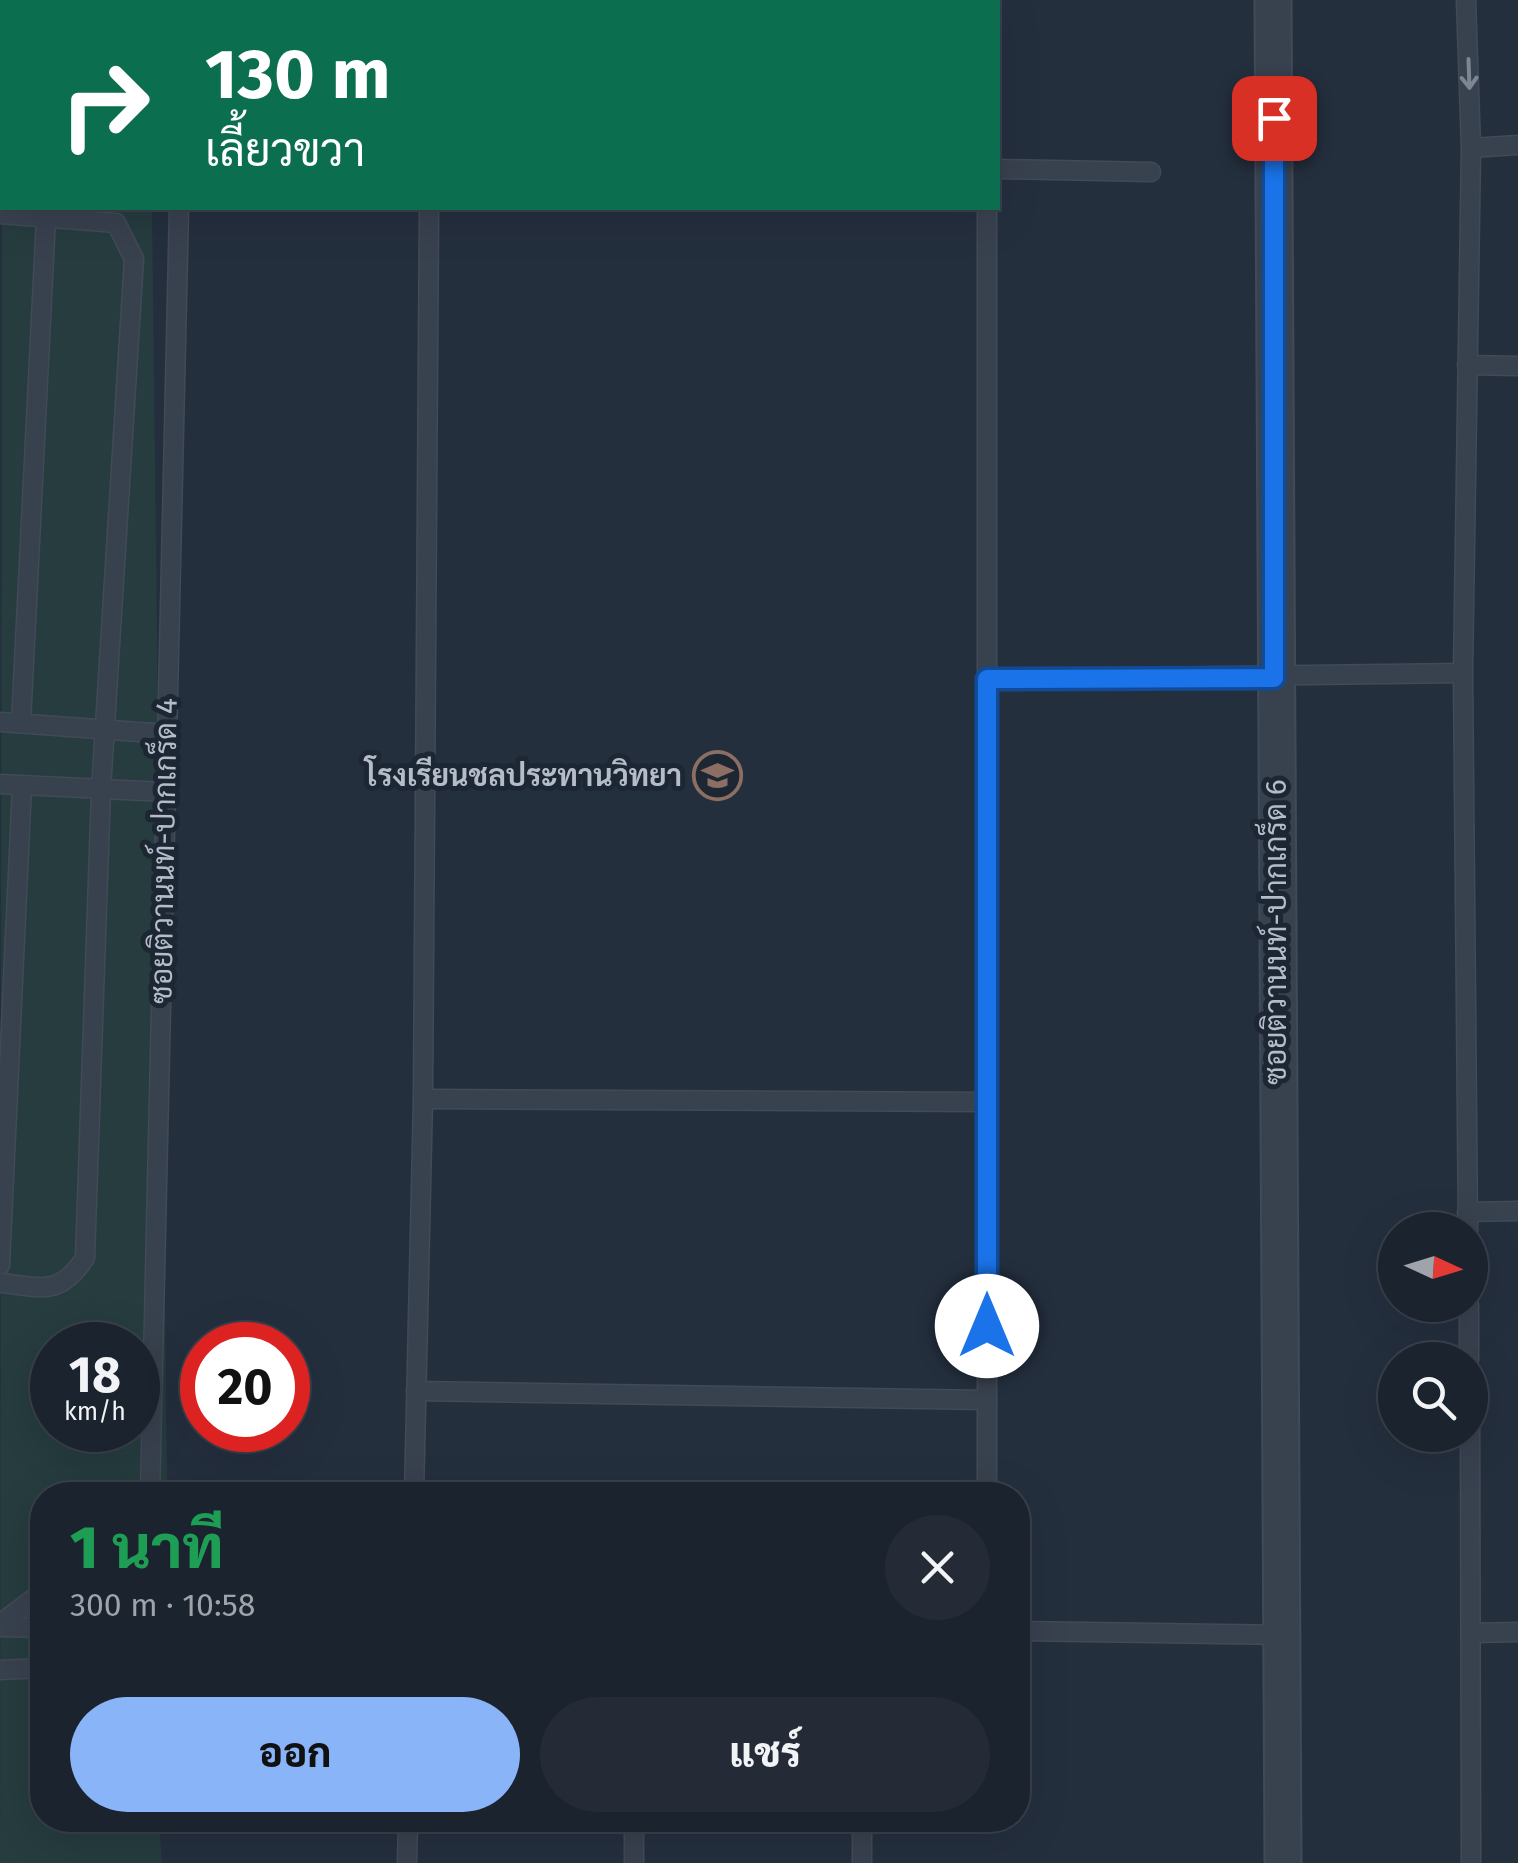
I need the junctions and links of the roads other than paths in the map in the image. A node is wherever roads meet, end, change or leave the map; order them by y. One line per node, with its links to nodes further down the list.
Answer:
1 (1273, 0): 15 (street, ซอยติวานนท์-ปากเกร็ด 6)
2 (1466, 0): 4 (lane, one-way to 4)
3 (1518, 146): 4 (lane)
4 (1471, 148): 12 (lane)
5 (1000, 169): 6 (lane)
6 (1151, 172)
7 (179, 210): 20 (lane, ซอยติวานนท์-ปากเกร็ด 4)
8 (430, 210): 25 (lane)
9 (986, 210): 16 (lane)
10 (0, 214): 11 (lane)
11 (46, 218): 18 (lane); 19 (lane)
12 (1467, 366): 13 (lane); 14 (lane)
13 (1518, 366)
14 (1463, 673): 15 (lane); 28 (lane)
15 (1291, 678): 16 (lane); 44 (street, ซอยติวานนท์-ปากเกร็ด 6)
16 (987, 679): 26 (lane)
17 (0, 722): 18 (lane)
18 (22, 724): 19 (lane)
19 (104, 729): 20 (lane); 23 (lane)
20 (166, 734): 24 (lane, ซอยติวานนท์-ปากเกร็ด 4)
21 (0, 784): 22 (lane)
22 (22, 785): 23 (lane); 30 (lane)
23 (100, 790): 24 (lane); 31 (lane)
24 (165, 792): 35 (lane, ซอยติวานนท์-ปากเกร็ด 4)
25 (423, 1098): 26 (lane); 32 (lane)
26 (986, 1102): 33 (lane)
27 (1518, 1211): 29 (lane)
28 (1467, 1212)
29 (1488, 1217)
30 (0, 1265)
31 (0, 1283)
32 (416, 1391): 33 (lane); 36 (lane)
33 (987, 1400): 37 (lane)
34 (1471, 1452): 43 (lane)
35 (149, 1482)
36 (414, 1482)
37 (987, 1482)
38 (30, 1602): 39 (lane)
39 (0, 1626): 40 (lane)
40 (30, 1627)
41 (1030, 1631): 44 (lane)
42 (1518, 1632): 43 (lane)
43 (1473, 1633): 54 (lane)
44 (1282, 1635): 53 (street, ซอยติวานนท์-ปากเกร็ด 6)
45 (30, 1669): 46 (lane)
46 (0, 1670)
47 (408, 1832): 50 (lane)
48 (634, 1832): 51 (lane)
49 (862, 1832): 52 (lane)
50 (407, 1863)
51 (634, 1863)
52 (862, 1863)
53 (1283, 1863)
54 (1471, 1863)

